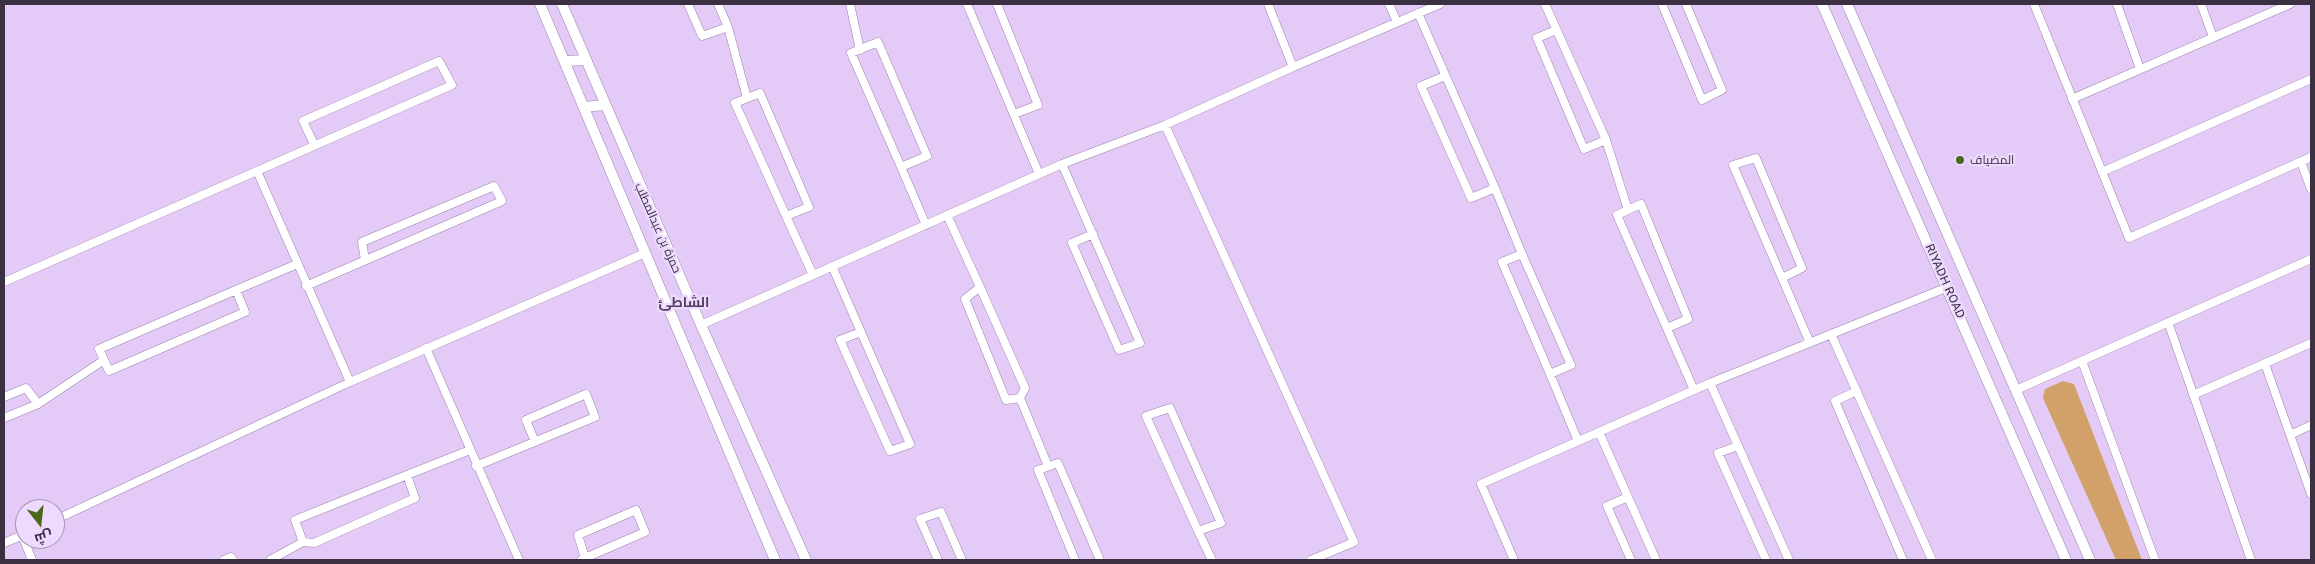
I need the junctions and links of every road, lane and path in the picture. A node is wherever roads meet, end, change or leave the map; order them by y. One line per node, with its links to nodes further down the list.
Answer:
1 (540, 4): 27 (street, حمزة بن عبدالمطلب)
2 (562, 4): 26 (street, حمزة بن عبدالمطلب)
3 (688, 4): 22 (street)
4 (718, 4): 22 (street)
5 (850, 4): 25 (street)
6 (967, 4): 36 (street)
7 (997, 4): 36 (street)
8 (1268, 4): 28 (street)
9 (1389, 4): 21 (street)
10 (1440, 4): 20 (street)
11 (1545, 4): 23 (street)
12 (1662, 4): 13 (street)
13 (1686, 4)
14 (1822, 4): 65 (street, RIYADH ROAD)
15 (1847, 4): 82 (street)
16 (2034, 4): 33 (street)
17 (2117, 4): 29 (street)
18 (2201, 4): 24 (street)
19 (2290, 4): 24 (street)
20 (1418, 13): 21 (street); 30 (street)
21 (1397, 22): 28 (street)
22 (728, 27): 32 (street)
23 (1556, 30): 38 (street); 38 (street)
24 (2214, 37): 29 (street)
25 (860, 50): 43 (street); 43 (street)
26 (586, 60): 27 (street); 34 (street, حمزة بن عبدالمطلب)
27 (565, 61): 35 (street, حمزة بن عبدالمطلب)
28 (1293, 67): 37 (street)
29 (2140, 69): 33 (street)
30 (1446, 76): 47 (street); 47 (street)
31 (2311, 79): 45 (street)
32 (747, 98): 50 (street); 50 (street)
33 (2072, 99): 45 (street)
34 (605, 105): 35 (street); 68 (street, حمزة بن عبدالمطلب)
35 (584, 107): 54 (street, حمزة بن عبدالمطلب)
36 (1014, 114): 46 (street)
37 (1164, 125): 42 (street); 116 (street)
38 (1606, 140): 49 (street)
39 (314, 144): 39 (street); 44 (street)
40 (2311, 158): 41 (street)
41 (2301, 162): 45 (street); 48 (street)
42 (1062, 164): 46 (street); 53 (street)
43 (901, 166): 52 (street)
44 (257, 171): 58 (street); 62 (street)
45 (2102, 172)
46 (1039, 174): 51 (street)
47 (1495, 188): 55 (street)
48 (2311, 188)
49 (1628, 210): 69 (street); 69 (street)
50 (786, 216): 60 (street)
51 (947, 216): 52 (street); 64 (street)
52 (926, 224): 59 (street)
53 (1093, 234): 53 (street)
54 (645, 253): 74 (street); 109 (street, حمزة بن عبدالمطلب)
55 (1522, 254): 78 (street); 78 (street)
56 (2311, 259): 67 (street)
57 (365, 260): 57 (street); 63 (street)
58 (297, 264): 63 (street); 66 (street)
59 (832, 266): 60 (street); 70 (street)
60 (813, 275): 68 (street)
61 (1782, 278): 61 (street); 72 (street)
62 (4, 282)
63 (306, 286): 79 (street)
64 (980, 287): 86 (street); 86 (street)
65 (1948, 287): 71 (street); 124 (street, RIYADH ROAD)
66 (236, 290): 75 (street); 75 (street)
67 (2168, 322): 76 (street); 84 (street)
68 (700, 325): 110 (street, حمزة بن عبدالمطلب)
69 (1667, 328): 81 (street)
70 (861, 332): 70 (street)
71 (1831, 334): 72 (street); 83 (street)
72 (1810, 343): 80 (street)
73 (2311, 343): 77 (street)
74 (426, 348): 79 (street); 95 (street)
75 (104, 360): 87 (street)
76 (2082, 361): 82 (street); 126 (street)
77 (2265, 364): 84 (street); 91 (street)
78 (1550, 374): 92 (street)
79 (350, 382): 101 (street)
80 (1710, 383): 81 (street); 94 (street)
81 (1694, 390): 90 (street)
82 (2016, 390): 125 (street)
83 (1857, 391): 122 (street); 123 (street)
84 (2192, 395): 127 (street)
85 (4, 397): 87 (street)
86 (1020, 398): 97 (street)
87 (38, 404): 88 (street)
88 (4, 418)
89 (2311, 425): 91 (street)
90 (1599, 432): 92 (street); 100 (street)
91 (2290, 435): 99 (street)
92 (1578, 441): 117 (street)
93 (535, 442): 93 (street); 96 (street)
94 (1738, 446): 120 (street); 121 (street)
95 (470, 450): 96 (street); 98 (street)
96 (476, 466): 108 (street)
97 (1048, 466): 113 (street); 114 (street)
98 (406, 475): 103 (street); 103 (street)
99 (2311, 494)
100 (1628, 497): 118 (street); 119 (street)
101 (65, 515)
102 (1198, 531): 102 (street); 115 (street)
103 (303, 542): 107 (street)
104 (583, 559): 104 (street)
105 (224, 560): 106 (street)
106 (233, 560)
107 (270, 560)
108 (519, 560)
109 (775, 560)
110 (806, 560)
111 (938, 560): 112 (street)
112 (962, 560)
113 (1076, 560)
114 (1100, 560)
115 (1212, 560)
116 (1311, 560)
117 (1514, 560)
118 (1631, 560)
119 (1656, 560)
120 (1766, 560)
121 (1789, 560)
122 (1903, 560)
123 (1932, 560)
124 (2066, 560)
125 (2090, 560)
126 (2155, 560)
127 (2251, 560)

